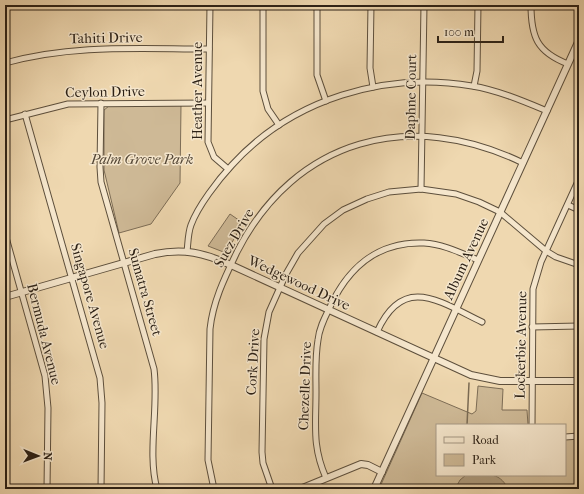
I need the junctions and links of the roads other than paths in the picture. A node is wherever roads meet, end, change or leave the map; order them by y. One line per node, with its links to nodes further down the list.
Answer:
1 (15, 5): 9 (street)
2 (210, 5): 11 (street, Heather Avenue)
3 (263, 5): 23 (street)
4 (317, 5): 17 (street)
5 (371, 5): 16 (street)
6 (424, 5): 14 (street, Daphne Court)
7 (478, 5): 15 (street)
8 (531, 5): 13 (street)
9 (5, 8)
10 (579, 40): 13 (street, Album Avenue)
11 (209, 49): 12 (street, Tahiti Drive); 19 (street, Heather Avenue)
12 (5, 63)
13 (568, 64): 20 (street, Album Avenue)
14 (423, 82): 15 (street); 16 (street); 24 (street, Daphne Court)
15 (474, 86): 20 (street)
16 (373, 87): 17 (street)
17 (326, 100): 23 (street)
18 (101, 103): 19 (street, Ceylon Drive); 21 (street, Ceylon Drive); 36 (street, Sumatra Street)
19 (208, 103): 26 (street, Heather Avenue)
20 (546, 111): 25 (street, Album Avenue)
21 (25, 114): 22 (street, Ceylon Drive); 39 (street, Singapore Avenue)
22 (5, 120)
23 (279, 125): 26 (street)
24 (423, 136): 25 (street, Suez Drive); 28 (street, Daphne Court); 37 (street, Suez Drive)
25 (523, 163): 31 (street, Album Avenue)
26 (228, 170): 34 (street)
27 (579, 179): 29 (street, Lockerbie Avenue)
28 (421, 189): 31 (street, Cork Drive); 40 (street, Cork Drive)
29 (568, 205): 30 (street); 33 (street, Lockerbie Avenue)
30 (579, 210)
31 (500, 212): 33 (street, Cork Drive); 35 (street, Album Avenue)
32 (5, 234): 41 (street, Bermuda Avenue)
33 (546, 250): 38 (street, Cork Drive); 47 (street, Lockerbie Avenue)
34 (187, 252): 36 (street, Wedgewood Drive); 37 (street, Wedgewood Drive)
35 (478, 260): 43 (street, Chezelle Drive); 44 (street, Album Avenue)
36 (124, 262): 39 (street, Wedgewood Drive); 59 (street, Sumatra Street)
37 (231, 265): 40 (street, Wedgewood Drive); 60 (street, Suez Drive)
38 (579, 265)
39 (72, 277): 41 (street, Wedgewood Drive); 58 (street, Singapore Avenue)
40 (280, 288): 43 (street, Wedgewood Drive); 61 (street, Cork Drive)
41 (21, 292): 42 (street, Wedgewood Drive); 57 (street, Bermuda Avenue)
42 (5, 296)
43 (328, 310): 48 (street, Wedgewood Drive); 56 (street, Chezelle Drive)
44 (456, 310): 45 (street); 48 (street); 49 (street, Album Avenue)
45 (482, 322)
46 (579, 326): 47 (street)
47 (532, 327): 51 (street, Lockerbie Avenue)
48 (377, 332): 49 (street, Wedgewood Drive)
49 (433, 358): 51 (street, Wedgewood Drive); 55 (street, Album Avenue)
50 (579, 380): 51 (street, Wedgewood Drive)
51 (532, 381): 52 (street, Lockerbie Avenue)
52 (532, 424)
53 (579, 436): 54 (street)
54 (566, 437)
55 (382, 472): 56 (street); 63 (street, Album Avenue)
56 (326, 478): 62 (street)
57 (47, 489)
58 (101, 489)
59 (157, 489)
60 (214, 489)
61 (272, 489)
62 (300, 489)
63 (374, 489)

